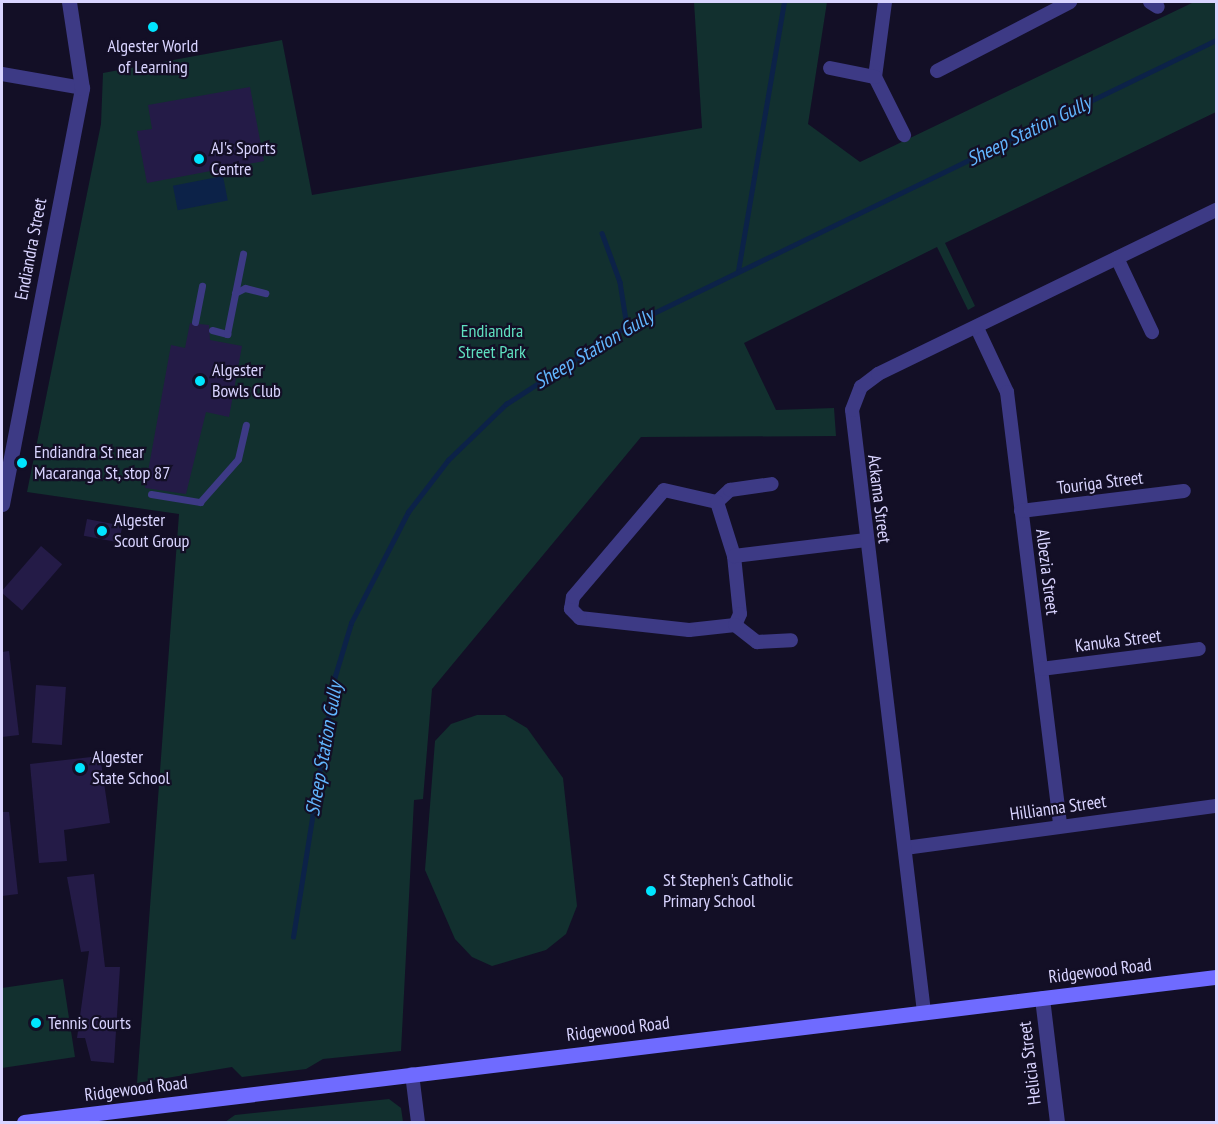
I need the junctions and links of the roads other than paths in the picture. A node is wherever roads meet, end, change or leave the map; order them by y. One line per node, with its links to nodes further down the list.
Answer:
1 (69, 2): 8 (street, Endiandra Street)
2 (885, 2): 7 (street)
3 (1070, 2): 5 (street)
4 (830, 68): 7 (street)
5 (937, 71)
6 (2, 75): 8 (street)
7 (875, 77): 9 (street)
8 (82, 88): 25 (street, Endiandra Street)
9 (904, 135)
10 (1216, 210): 12 (street, Ackama Street)
11 (243, 255): 14 (lane)
12 (1118, 258): 17 (street, Ackama Street); 19 (street)
13 (202, 286): 16 (lane)
14 (235, 293): 15 (lane); 18 (lane)
15 (265, 293)
16 (195, 322)
17 (977, 328): 26 (street, Albezia Street); 27 (street, Ackama Street)
18 (212, 330)
19 (1152, 332)
20 (246, 425): 23 (lane)
21 (772, 484): 24 (street)
22 (1184, 491): 26 (street, Touriga Street)
23 (151, 494)
24 (717, 502): 28 (street); 29 (street)
25 (2, 504)
26 (1021, 511): 32 (street, Albezia Street)
27 (866, 540): 28 (street); 35 (street, Ackama Street)
28 (734, 556): 29 (street)
29 (735, 626): 30 (street)
30 (791, 640)
31 (1199, 649): 32 (street, Kanuka Street)
32 (1041, 669): 34 (street, Albezia Street)
33 (1216, 806): 34 (street, Hillianna Street)
34 (1060, 826): 35 (street, Hillianna Street)
35 (905, 848): 38 (street, Ackama Street)
36 (1216, 976): 37 (main road, Ridgewood Road)
37 (1042, 998): 38 (main road, Ridgewood Road); 42 (street, Helicia Street)
38 (924, 1012): 39 (main road, Ridgewood Road)
39 (412, 1074): 40 (main road, Ridgewood Road); 41 (street)
40 (24, 1122)
41 (418, 1122)
42 (1057, 1122)

